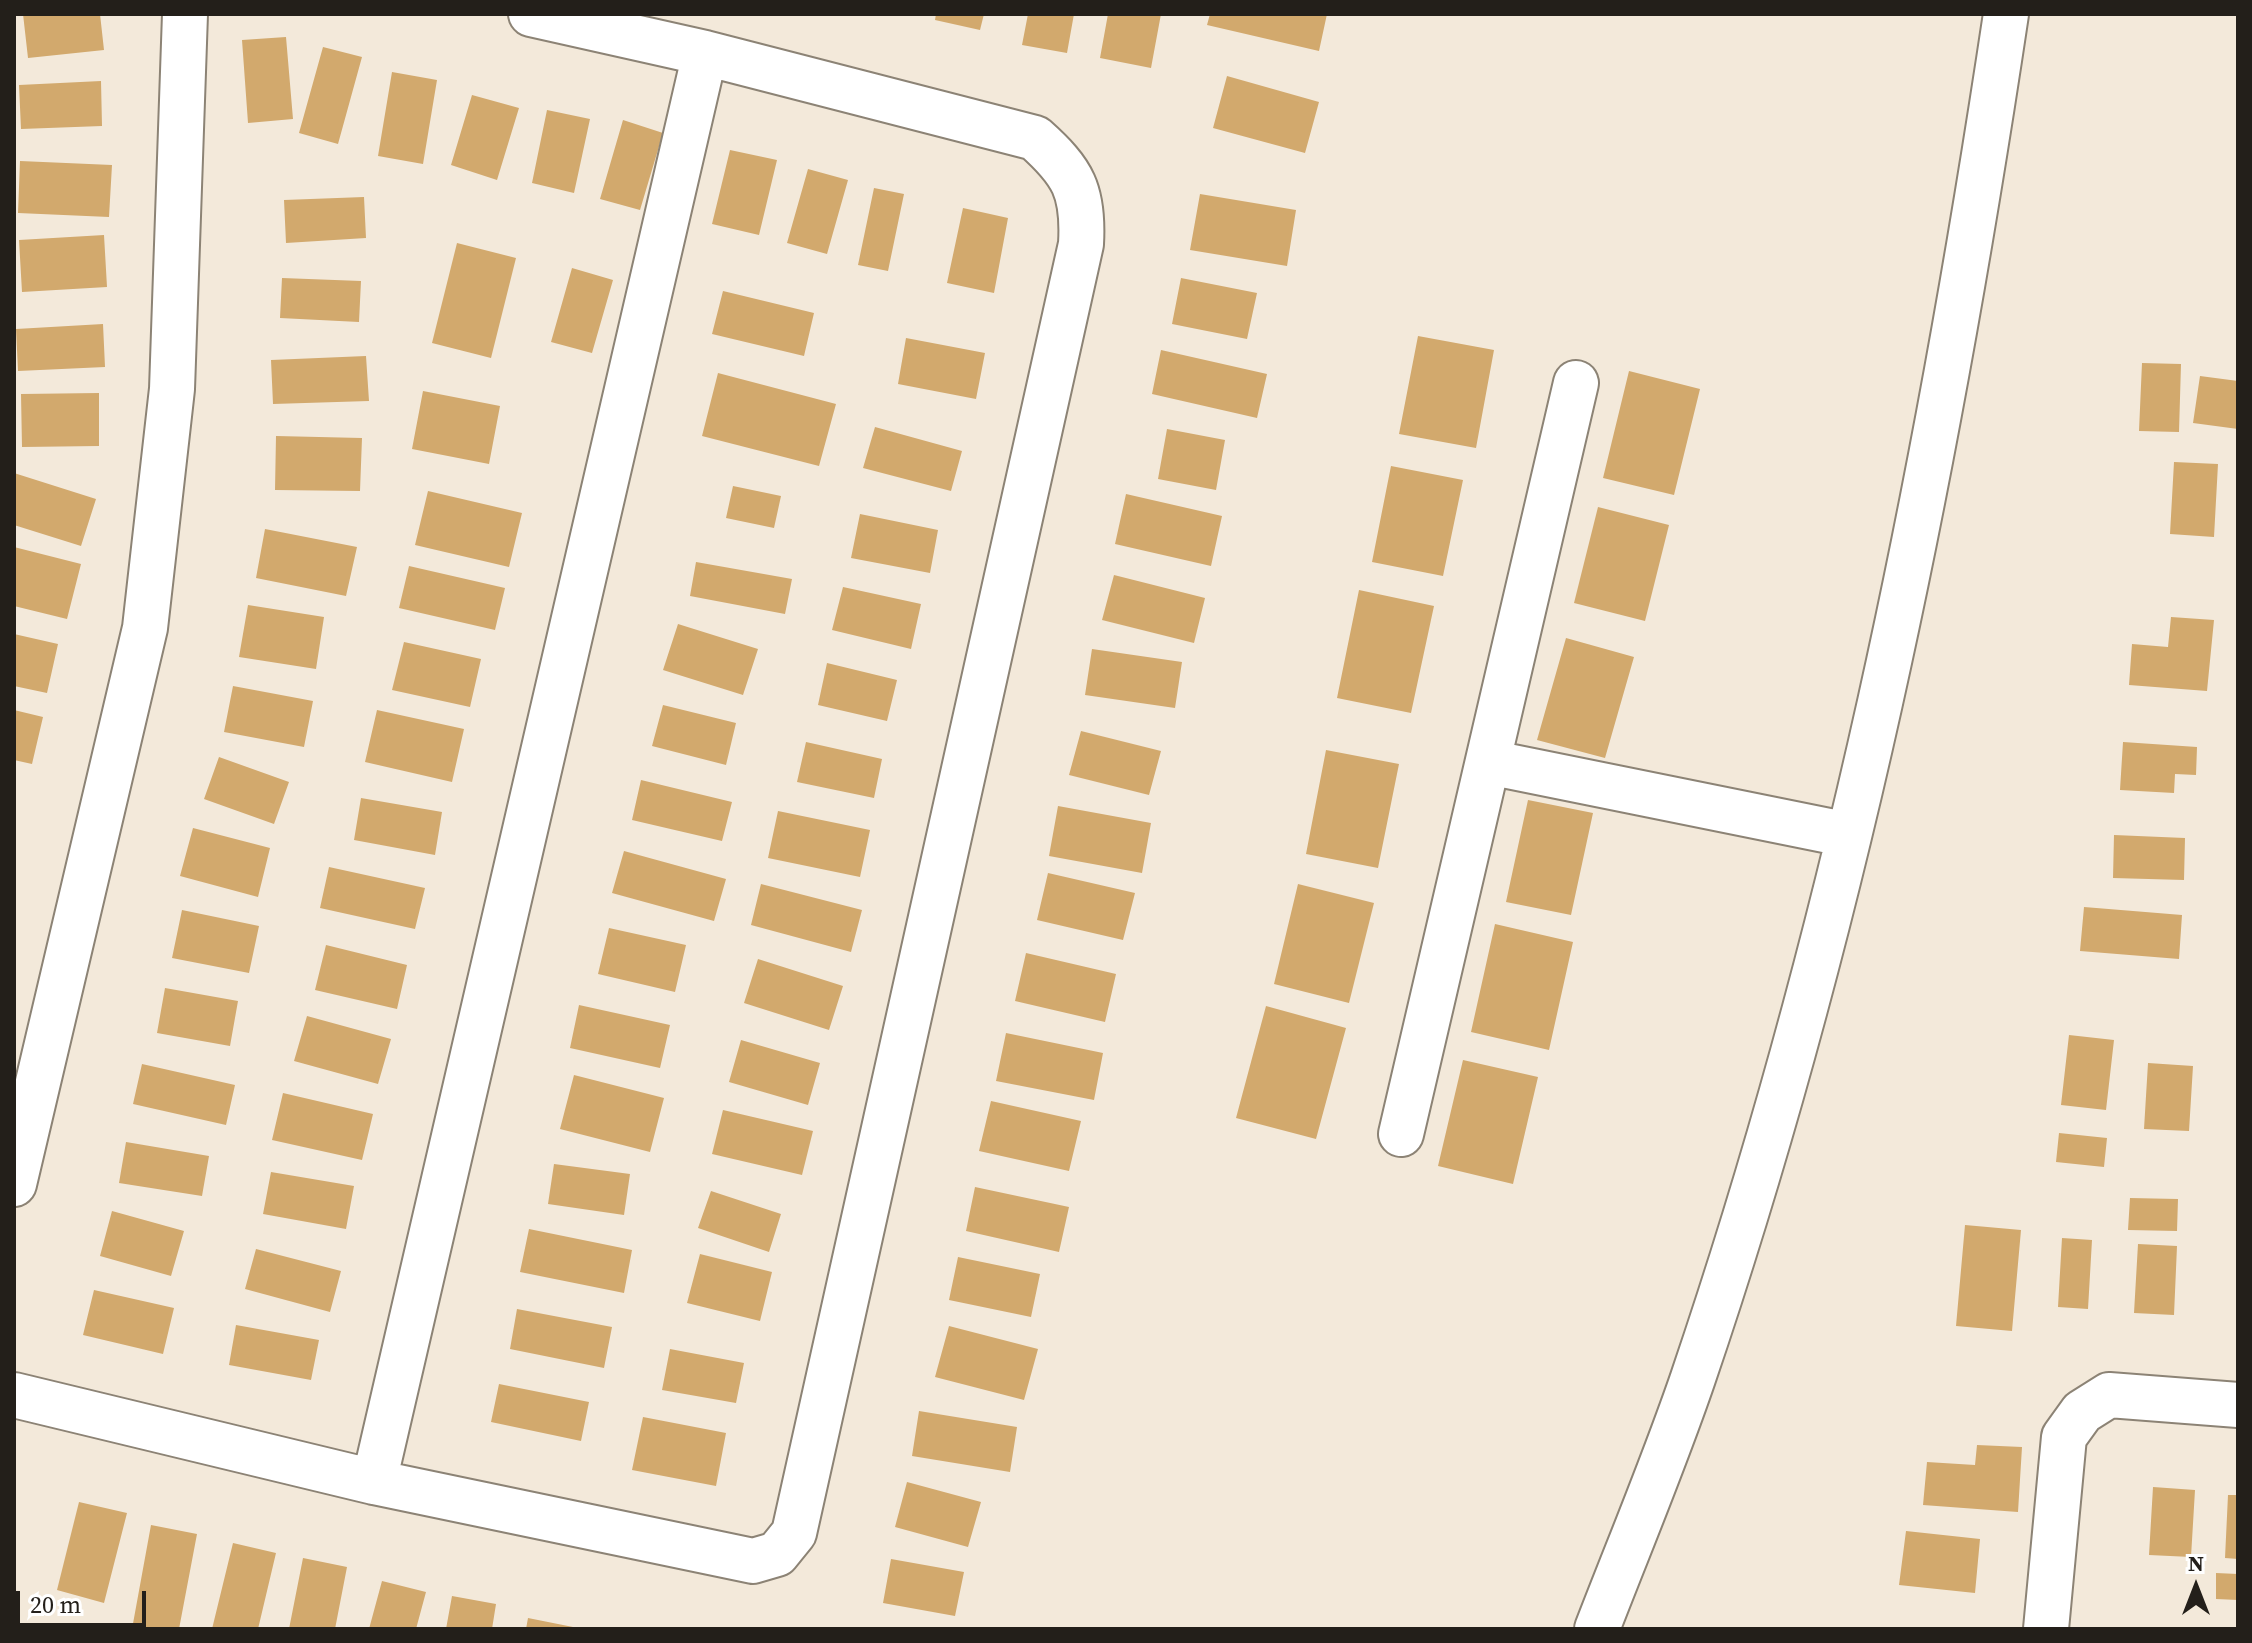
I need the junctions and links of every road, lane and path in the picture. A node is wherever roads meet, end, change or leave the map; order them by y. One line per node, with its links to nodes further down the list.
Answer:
1 (185, 14): 9 (street)
2 (531, 14): 4 (street)
3 (2006, 14): 7 (street)
4 (705, 53): 12 (street); 12 (street)
5 (1576, 383): 6 (street)
6 (1488, 762): 7 (street); 8 (street)
7 (1849, 835): 13 (street)
8 (1401, 1134)
9 (14, 1184)
10 (14, 1395): 12 (street)
11 (2238, 1405): 14 (street)
12 (374, 1482)
13 (1597, 1629)
14 (2046, 1629)

